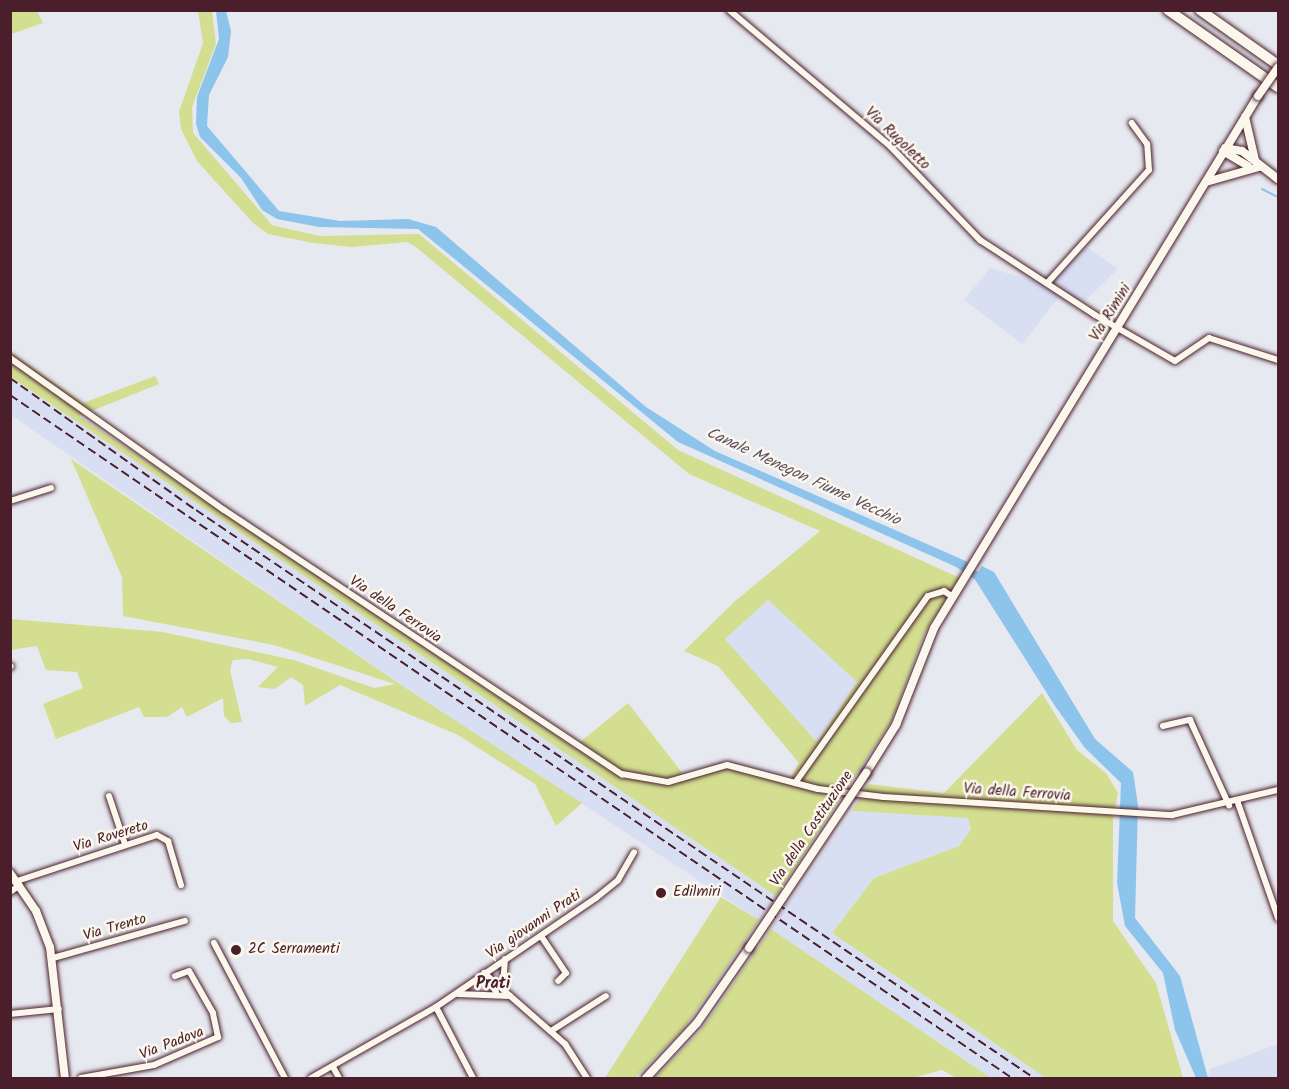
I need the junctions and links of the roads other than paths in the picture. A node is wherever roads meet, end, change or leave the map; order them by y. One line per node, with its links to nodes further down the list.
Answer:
1 (729, 10): 12 (street, Via Rugoletto)
2 (1168, 10): 5 (highway)
3 (1200, 10): 4 (highway)
4 (1278, 66): 6 (main road, Via Rimini, bridge)
5 (1278, 87)
6 (1245, 117): 8 (main road, Via Rimini); 9 (street)
7 (1132, 123): 12 (street)
8 (1224, 149): 9 (street); 9 (street); 11 (main road, Via Rimini)
9 (1258, 167): 10 (street); 11 (street)
10 (1278, 179)
11 (1205, 183): 13 (main road, Via Rimini)
12 (1049, 281): 13 (street, Via Rugoletto)
13 (1118, 329): 15 (street, Via Rugoletto); 18 (main road, Via Rimini)
14 (10, 358): 21 (street, Via della Ferrovia)
15 (1278, 360)
16 (51, 488): 17 (street)
17 (10, 501)
18 (966, 577): 19 (main road, Via della Costituzione)
19 (953, 597): 21 (street); 56 (main road, Via della Costituzione, bridge)
20 (1163, 726): 25 (street)
21 (795, 783): 25 (street, Via della Ferrovia)
22 (1278, 790): 24 (street, Via della Ferrovia)
23 (109, 796): 26 (street)
24 (1238, 803): 25 (street, Via della Ferrovia); 32 (street)
25 (1229, 805)
26 (125, 844): 29 (street, Via Rovereto); 30 (street, Via Rovereto)
27 (634, 852): 34 (street, Via giovanni Prati)
28 (10, 873): 29 (street)
29 (18, 883): 31 (street, Via Rovereto); 36 (street)
30 (181, 885)
31 (10, 892)
32 (1278, 918)
33 (185, 921): 36 (street, Via Trento)
34 (541, 936): 37 (street, Via giovanni Prati); 40 (street)
35 (214, 943): 51 (street)
36 (53, 958): 45 (street)
37 (505, 959): 38 (street, Via giovanni Prati); 41 (street)
38 (484, 973): 41 (street); 42 (street, Via giovanni Prati)
39 (175, 976): 50 (street, Via Padova)
40 (558, 981)
41 (500, 990): 42 (street); 47 (street)
42 (451, 996): 44 (street, Via giovanni Prati)
43 (606, 996): 47 (street)
44 (436, 1006): 48 (street, Via giovanni Prati); 54 (street)
45 (60, 1009): 46 (street); 49 (street)
46 (10, 1014)
47 (551, 1031): 55 (street)
48 (333, 1066): 52 (street, Via giovanni Prati); 53 (street)
49 (65, 1078)
50 (81, 1078)
51 (285, 1078)
52 (311, 1078)
53 (339, 1078)
54 (473, 1078)
55 (587, 1078)
56 (646, 1078)

